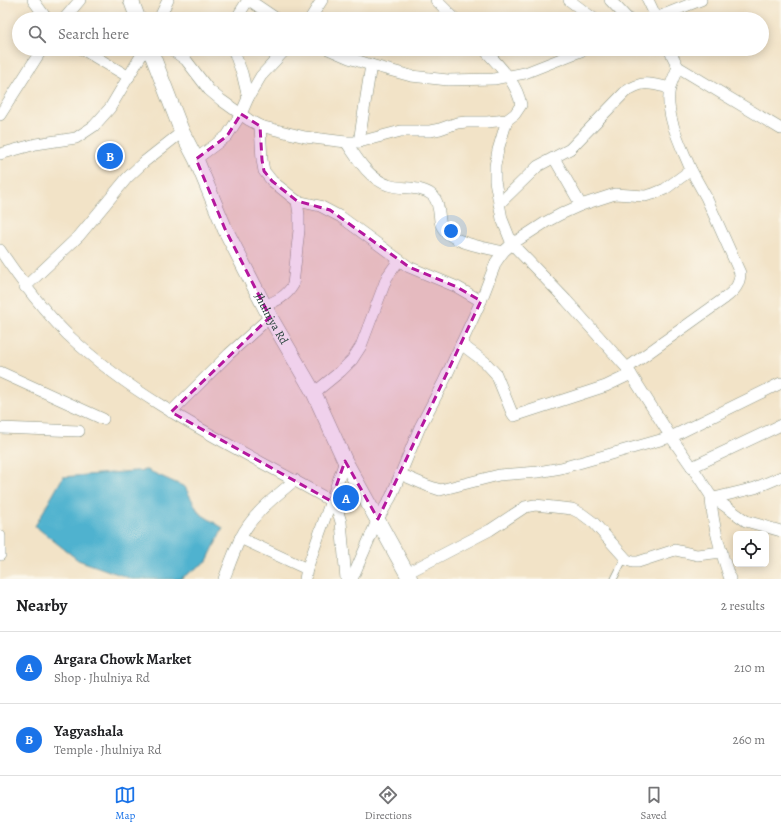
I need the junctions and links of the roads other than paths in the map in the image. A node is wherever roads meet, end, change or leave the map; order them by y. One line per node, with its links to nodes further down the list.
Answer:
1 (33, 0): 12 (street)
2 (80, 0): 13 (street)
3 (131, 0): 14 (street)
4 (168, 0): 15 (street)
5 (248, 0): 16 (street); 17 (street)
6 (322, 0): 18 (street)
7 (436, 0): 19 (street)
8 (569, 0): 20 (street)
9 (610, 0): 21 (street)
10 (648, 0): 22 (street)
11 (701, 0): 23 (street)
12 (42, 12)
13 (70, 12)
14 (135, 12)
15 (162, 12)
16 (240, 12)
17 (266, 12)
18 (314, 12)
19 (448, 12)
20 (585, 12)
21 (621, 12)
22 (653, 12)
23 (671, 12)
24 (38, 56): 42 (street)
25 (94, 56): 37 (street)
26 (141, 56): 37 (street)
27 (153, 56): 46 (street, Jhulniya Rd)
28 (181, 56): 41 (street)
29 (236, 56): 40 (street)
30 (280, 56): 40 (street)
31 (344, 56): 35 (street)
32 (490, 56): 38 (street)
33 (569, 56): 38 (street)
34 (673, 56): 36 (street)
35 (371, 66): 38 (street); 48 (street)
36 (678, 67): 39 (street); 45 (street)
37 (129, 77): 49 (street)
38 (508, 77): 43 (street)
39 (670, 88): 51 (street); 52 (street)
40 (248, 98): 41 (street)
41 (241, 114): 44 (street); 50 (street)
42 (0, 115)
43 (507, 120): 48 (street); 54 (street)
44 (260, 126): 47 (street); 53 (street)
45 (781, 129)
46 (182, 132): 50 (street, Jhulniya Rd); 60 (street)
47 (346, 142): 48 (street); 58 (street)
48 (359, 142)
49 (0, 154)
50 (196, 158): 62 (street, Jhulniya Rd)
51 (554, 158): 54 (street); 55 (street)
52 (692, 170): 55 (street); 64 (street)
53 (297, 201): 59 (street); 62 (street)
54 (498, 204): 56 (street)
55 (581, 205): 56 (street)
56 (512, 244): 58 (street); 64 (street)
57 (0, 250): 60 (street)
58 (502, 252): 61 (street)
59 (399, 260): 61 (street); 67 (street)
60 (26, 287): 68 (street)
61 (481, 301): 63 (street)
62 (267, 312): 67 (street, Jhulniya Rd); 68 (street)
63 (461, 344): 64 (street); 76 (street)
64 (629, 371): 73 (street)
65 (0, 372): 69 (street)
66 (781, 383): 73 (street)
67 (314, 393): 74 (street, Jhulniya Rd)
68 (171, 412): 78 (street)
69 (103, 419)
70 (781, 425): 75 (street)
71 (0, 428): 72 (street)
72 (79, 431)
73 (671, 437): 75 (street); 76 (street)
74 (345, 460): 80 (street); 81 (street, Jhulniya Rd)
75 (692, 466): 79 (street)
76 (400, 474): 81 (street)
77 (781, 477): 79 (street)
78 (295, 480): 80 (street); 84 (street)
79 (713, 497): 82 (street); 85 (street)
80 (331, 501): 88 (street); 91 (street)
81 (378, 519): 89 (street, Jhulniya Rd); 92 (street)
82 (781, 531)
83 (0, 536): 86 (street)
84 (240, 538): 88 (street); 90 (street)
85 (722, 552): 87 (street); 94 (street)
86 (0, 555)
87 (625, 557): 89 (street); 93 (lane)
88 (306, 574)
89 (408, 576)
90 (224, 579)
91 (346, 579)
92 (352, 579)
93 (614, 579)
94 (730, 579)

